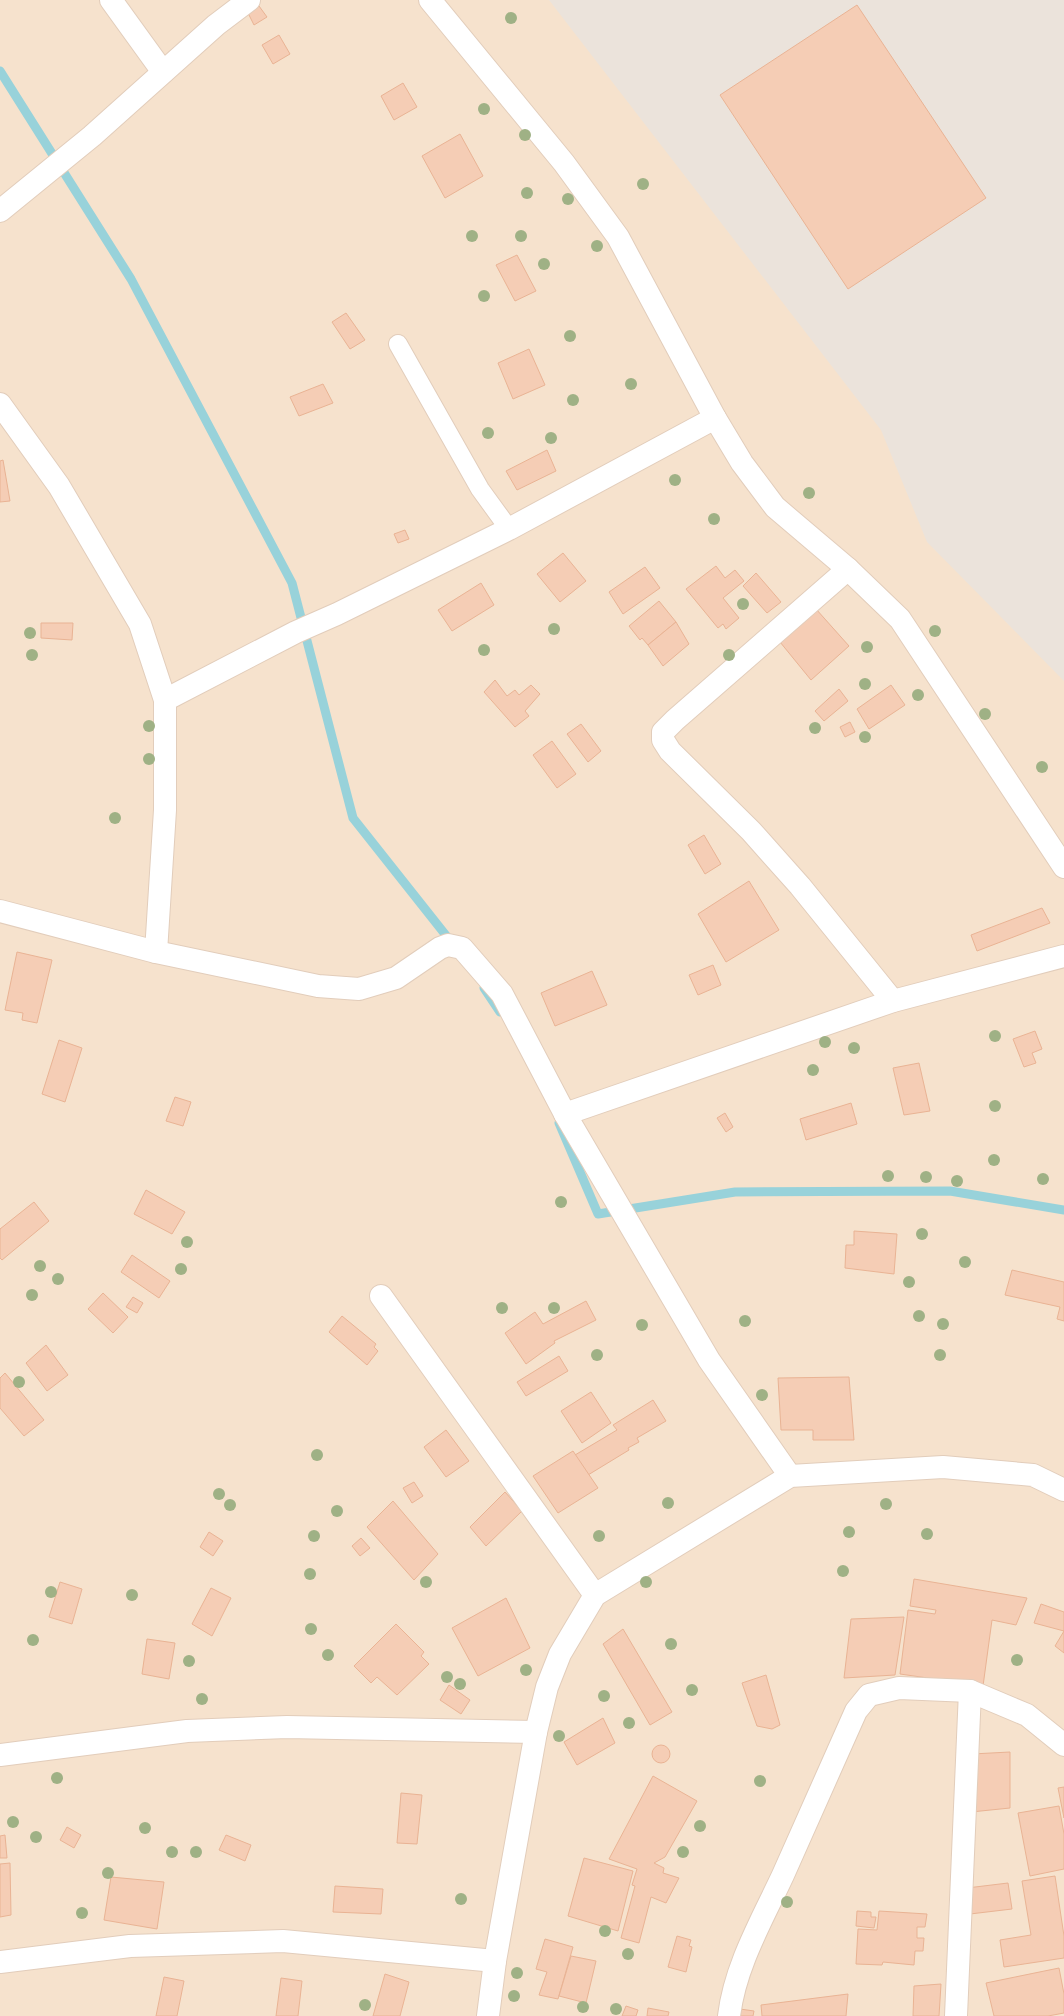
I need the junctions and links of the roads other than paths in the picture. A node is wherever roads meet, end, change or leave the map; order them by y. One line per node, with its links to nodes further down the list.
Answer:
1 (111, 0): 4 (street)
2 (249, 0): 4 (street)
3 (430, 0): 8 (street)
4 (163, 72): 5 (street)
5 (0, 211)
6 (398, 344): 9 (lane)
7 (0, 404): 11 (street)
8 (715, 418): 9 (street); 10 (street)
9 (508, 529): 11 (street)
10 (848, 569): 12 (street); 16 (street)
11 (165, 700): 14 (street)
12 (1064, 867)
13 (0, 911): 14 (street)
14 (156, 952): 17 (street)
15 (1064, 956): 16 (street)
16 (893, 1001): 17 (street)
17 (565, 1114): 19 (street)
18 (380, 1296): 21 (street)
19 (790, 1476): 20 (street); 21 (street)
20 (1064, 1490)
21 (595, 1595): 23 (street)
22 (970, 1691): 24 (street); 29 (street); 30 (street)
23 (536, 1732): 25 (street); 26 (street)
24 (1064, 1745)
25 (0, 1755)
26 (495, 1961): 27 (street); 28 (street)
27 (0, 1962)
28 (488, 2016)
29 (729, 2016)
30 (956, 2016)

